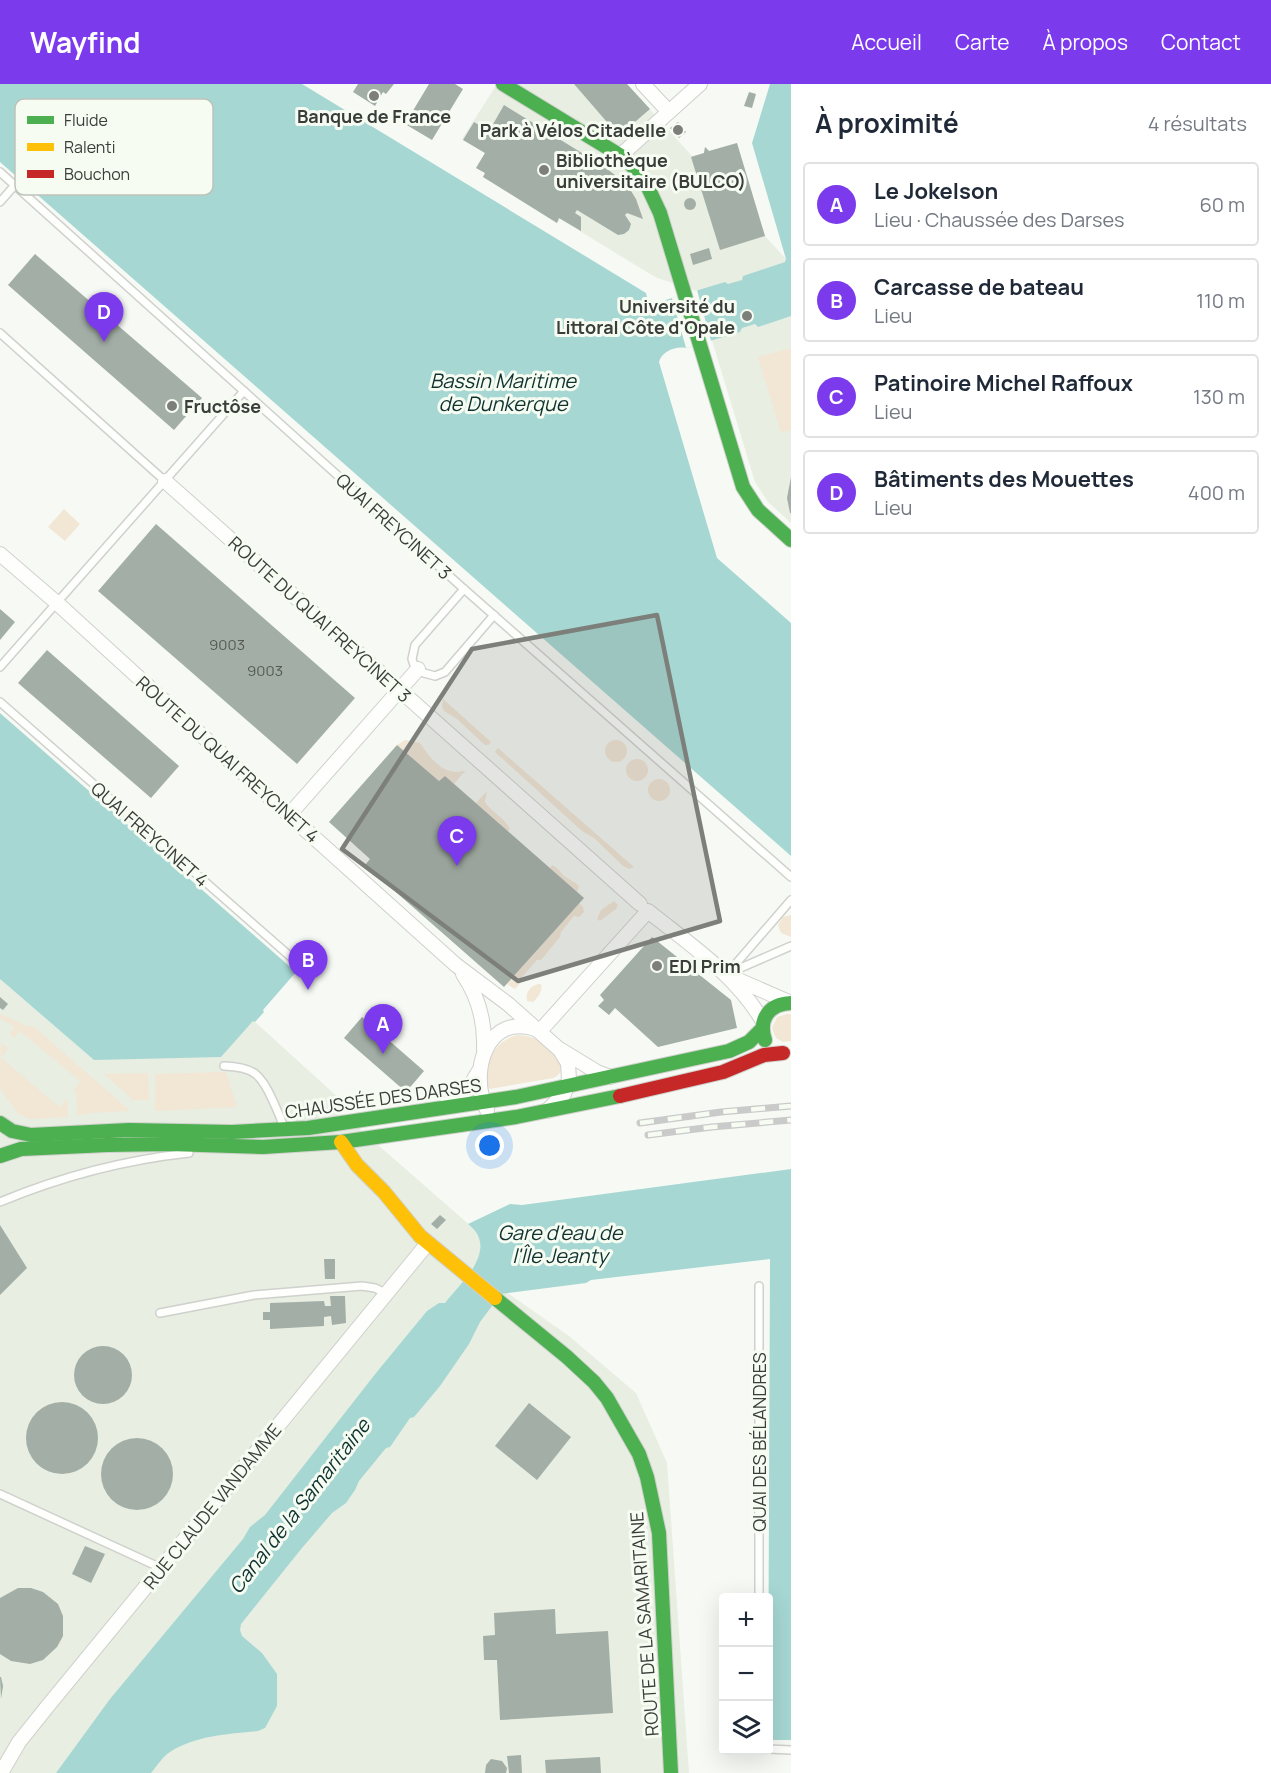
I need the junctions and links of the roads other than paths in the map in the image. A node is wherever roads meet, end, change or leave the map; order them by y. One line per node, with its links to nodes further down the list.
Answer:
1 (503, 84): 5 (main road)
2 (643, 84): 4 (street)
3 (700, 84): 4 (street)
4 (669, 112): 5 (street)
5 (621, 155): 13 (main road)
6 (0, 172): 7 (lane, QUAI FREYCINET 3)
7 (15, 185): 9 (lane)
8 (26, 195): 11 (lane, QUAI FREYCINET 3)
9 (0, 202)
10 (0, 333): 12 (lane, ROUTE DU QUAI FREYCINET 3)
11 (244, 391): 12 (lane); 15 (lane, QUAI FREYCINET 3)
12 (165, 481): 16 (lane); 20 (street, ROUTE DU QUAI FREYCINET 3)
13 (791, 540)
14 (0, 554): 16 (street, ROUTE DU QUAI FREYCINET 4)
15 (464, 589): 17 (lane, QUAI FREYCINET 3); 19 (lane)
16 (57, 603): 18 (lane); 22 (street, ROUTE DU QUAI FREYCINET 4)
17 (494, 615): 19 (lane); 23 (lane, QUAI FREYCINET 3)
18 (0, 667)
19 (418, 669): 20 (street)
20 (400, 690): 22 (street); 25 (street, ROUTE DU QUAI FREYCINET 3)
21 (0, 702): 28 (lane, QUAI FREYCINET 4)
22 (289, 815): 27 (street, ROUTE DU QUAI FREYCINET 4)
23 (791, 877)
24 (791, 900): 29 (lane)
25 (644, 908): 29 (street, ROUTE DU QUAI FREYCINET 3); 32 (street)
26 (791, 946): 29 (lane)
27 (456, 964): 32 (street, ROUTE DU QUAI FREYCINET 4); 34 (street, ROUTE DU QUAI FREYCINET 4)
28 (300, 965)
29 (727, 974): 30 (street, ROUTE DU QUAI FREYCINET 3); 31 (street, ROUTE DU QUAI FREYCINET 3)
30 (790, 1002): 31 (main road, CHAUSSÉE DES DARSES)
31 (762, 1025): 35 (main road); 38 (main road, CHAUSSÉE DES DARSES)
32 (540, 1031): 33 (street); 34 (street)
33 (560, 1050): 38 (street); 39 (street)
34 (484, 1052): 37 (street)
35 (787, 1052): 42 (main road, CHAUSSÉE DES DARSES)
36 (224, 1066): 45 (lane)
37 (480, 1070): 40 (street); 41 (street)
38 (612, 1077): 39 (main road, CHAUSSÉE DES DARSES)
39 (567, 1087): 40 (main road, CHAUSSÉE DES DARSES); 42 (street)
40 (484, 1102): 41 (main road, CHAUSSÉE DES DARSES); 43 (street)
41 (438, 1109): 45 (main road, CHAUSSÉE DES DARSES)
42 (545, 1112): 43 (main road, CHAUSSÉE DES DARSES)
43 (498, 1120): 46 (main road, CHAUSSÉE DES DARSES)
44 (0, 1123): 45 (main road, CHAUSSÉE DES DARSES)
45 (285, 1130)
46 (341, 1142): 47 (main road, CHAUSSÉE DES DARSES); 50 (main road)
47 (252, 1147): 48 (main road, CHAUSSÉE DES DARSES); 49 (lane, CHAUSSÉE DES DARSES)
48 (0, 1156)
49 (0, 1202)
50 (428, 1243): 52 (street, RUE CLAUDE VANDAMME); 60 (main road, ROUTE DE LA SAMARITAINE)
51 (759, 1286): 56 (lane, QUAI DES BÉLANDRES)
52 (387, 1294): 53 (lane); 55 (street, RUE CLAUDE VANDAMME)
53 (160, 1312)
54 (0, 1494): 55 (lane)
55 (161, 1568): 59 (street, RUE CLAUDE VANDAMME)
56 (759, 1593)
57 (773, 1749): 58 (lane)
58 (791, 1750)
59 (2, 1773)
60 (671, 1773)

